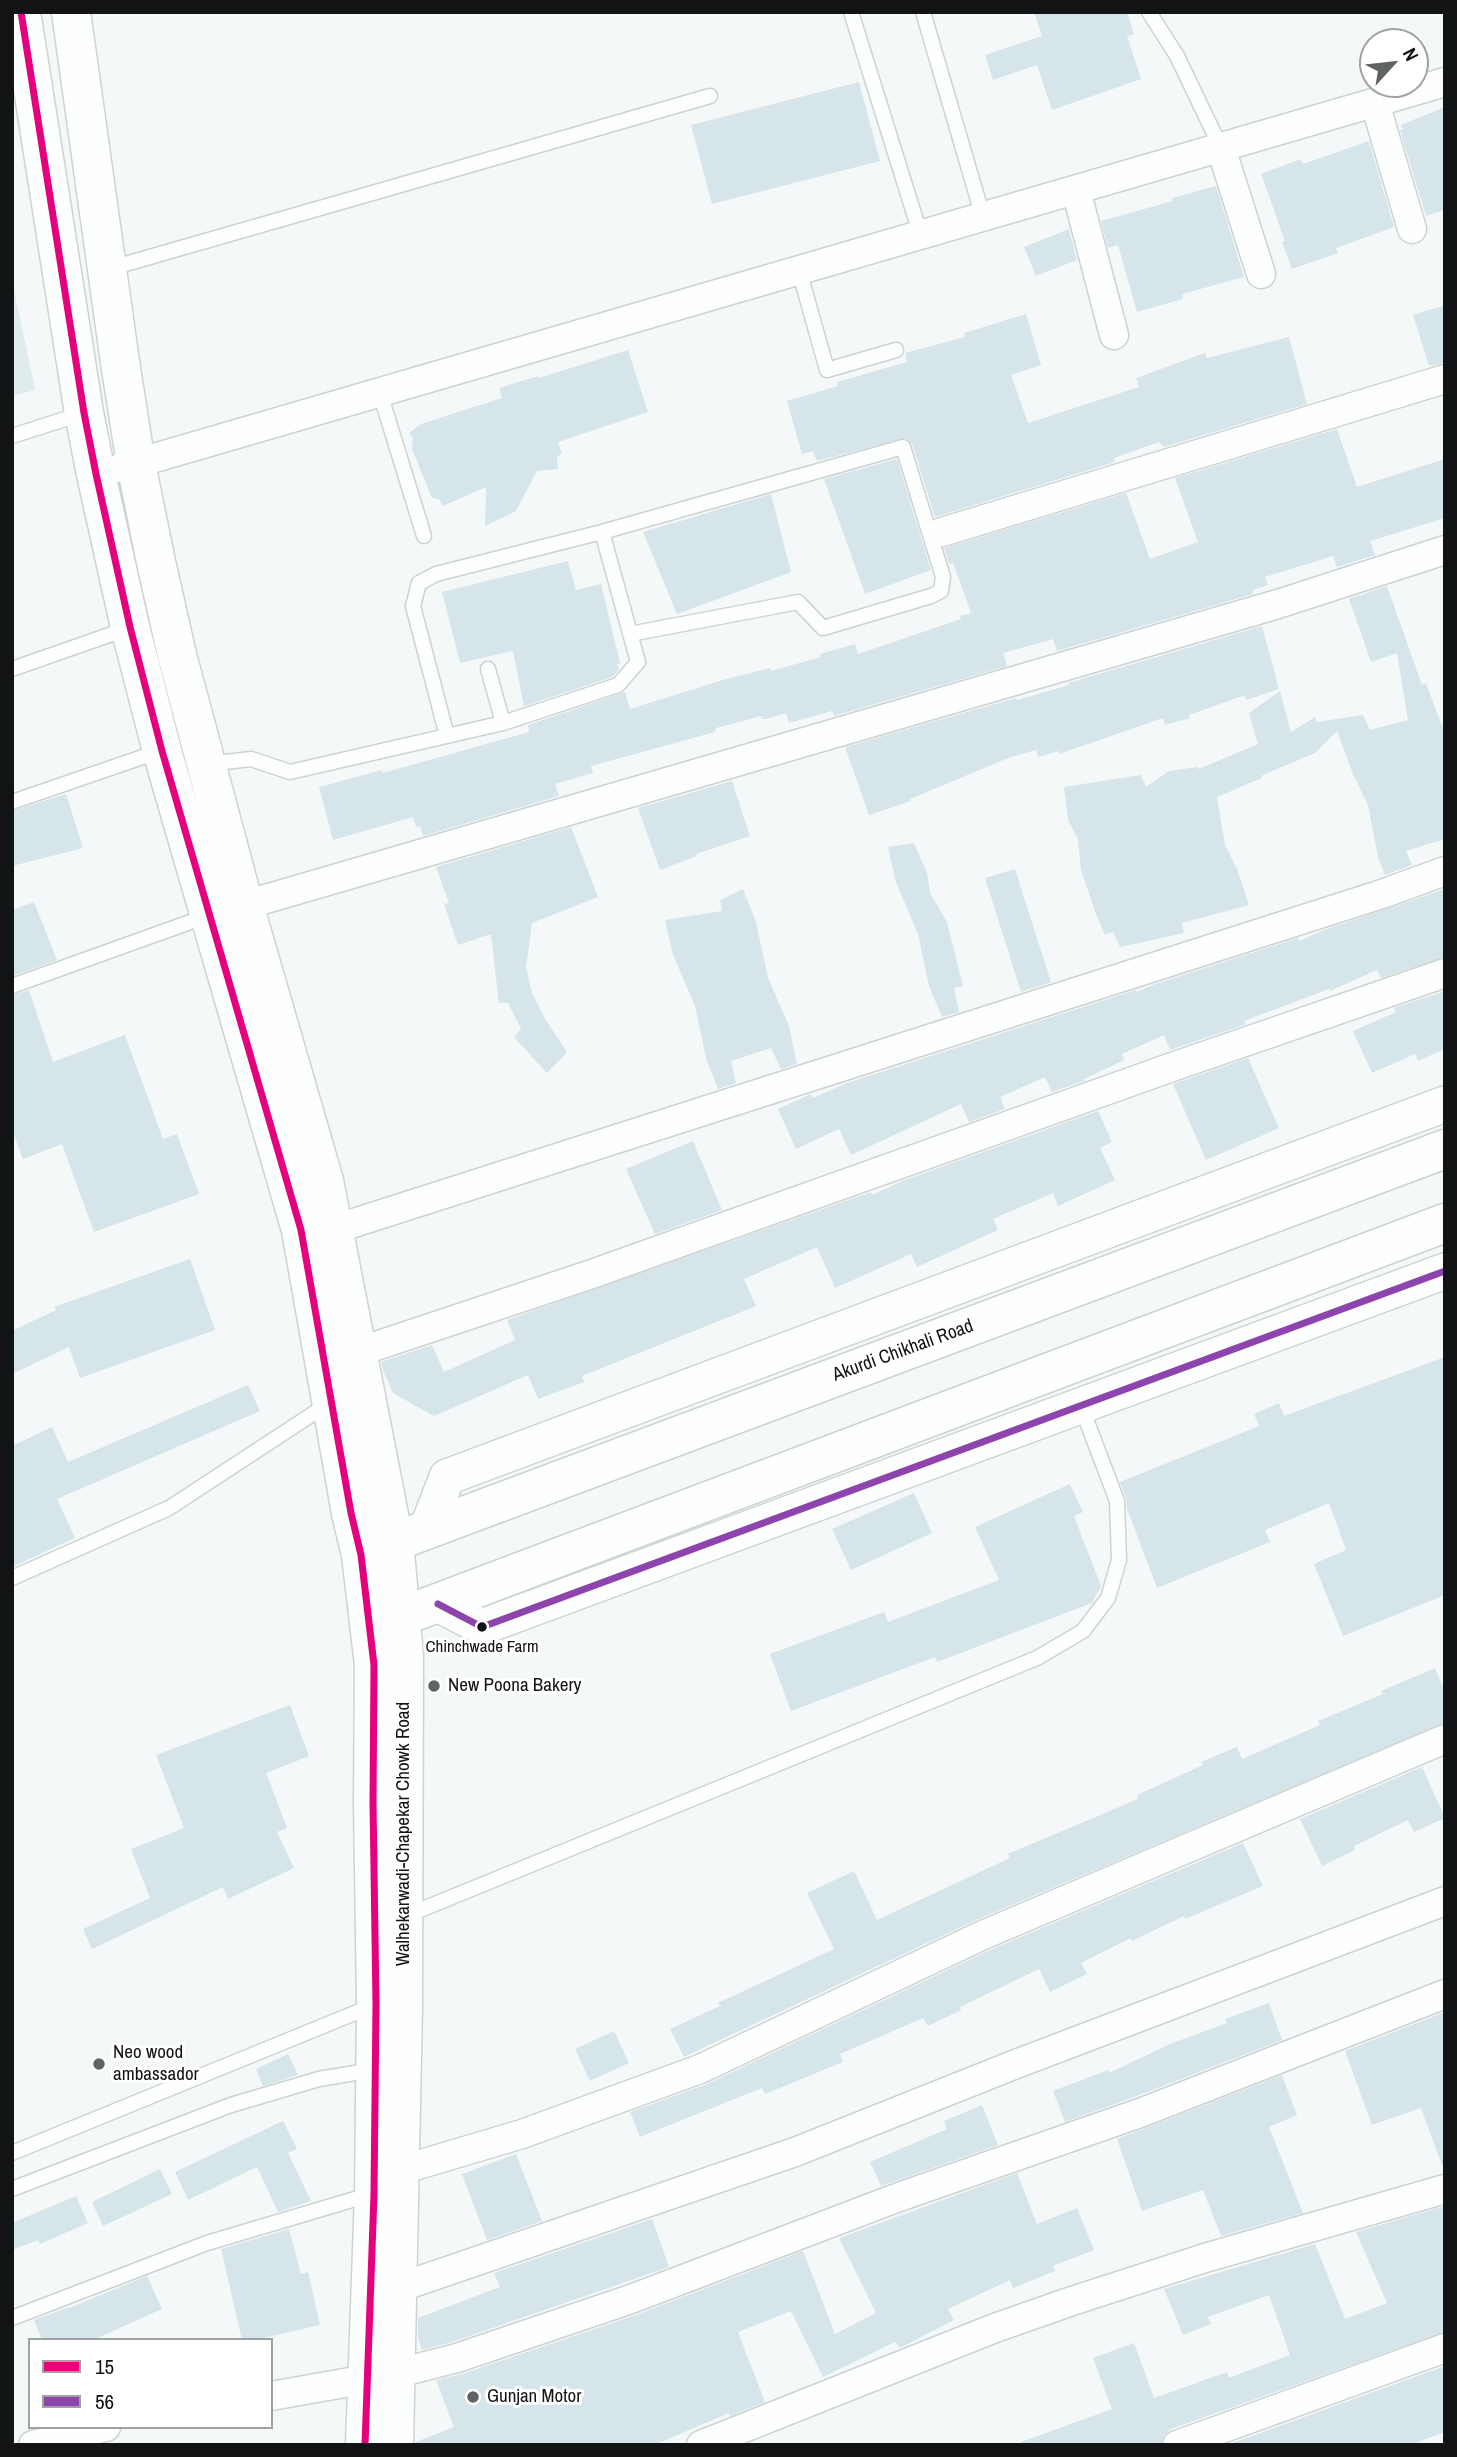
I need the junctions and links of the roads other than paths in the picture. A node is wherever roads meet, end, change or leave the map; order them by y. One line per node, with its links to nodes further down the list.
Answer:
1 (71, 12): 15 (main road)
2 (851, 12): 14 (lane)
3 (923, 12): 12 (lane)
4 (1149, 12): 10 (lane)
5 (21, 13): 6 (street); 22 (main road)
6 (12, 16)
7 (1445, 82): 9 (street)
8 (710, 96): 15 (lane)
9 (1375, 103): 10 (street); 13 (street)
10 (1221, 148): 11 (street); 17 (street)
11 (1076, 190): 12 (street); 18 (street)
12 (983, 217): 14 (street)
13 (1412, 229)
14 (920, 236): 16 (street)
15 (107, 270): 24 (main road)
16 (799, 270): 19 (lane); 21 (street)
17 (1261, 274)
18 (1114, 335)
19 (896, 350)
20 (1445, 379): 27 (street)
21 (380, 393): 24 (street); 28 (lane)
22 (84, 413): 23 (lane); 25 (main road)
23 (12, 436)
24 (136, 464): 25 (street); 37 (main road)
25 (96, 474): 30 (main road)
26 (602, 532): 31 (lane); 31 (lane); 35 (lane)
27 (942, 532)
28 (424, 537)
29 (1445, 550): 40 (street)
30 (131, 627): 32 (lane); 36 (main road)
31 (630, 634): 34 (lane)
32 (12, 669)
33 (488, 669): 34 (lane)
34 (503, 723): 35 (lane)
35 (447, 736): 37 (lane)
36 (162, 751): 38 (lane); 40 (main road)
37 (206, 764): 40 (main road)
38 (12, 802)
39 (1445, 871): 46 (street)
40 (226, 910): 42 (lane); 46 (main road)
41 (1445, 973): 48 (street)
42 (12, 986)
43 (1445, 1104): 51 (street)
44 (1445, 1149): 51 (main road, Akurdi Chikhali Road)
45 (1445, 1223): 53 (main road)
46 (318, 1230): 48 (main road, Walhekarwadi-Chapekar Chowk Road); 49 (main road, Walhekarwadi-Chapekar Chowk Road)
47 (1445, 1271): 50 (street)
48 (358, 1352): 51 (main road, Walhekarwadi-Chapekar Chowk Road)
49 (332, 1402): 51 (main road, Walhekarwadi-Chapekar Chowk Road); 52 (lane)
50 (1082, 1406): 53 (street); 57 (lane)
51 (394, 1541): 54 (main road, Walhekarwadi-Chapekar Chowk Road)
52 (12, 1578)
53 (438, 1604): 54 (main road)
54 (385, 1623): 57 (main road, Walhekarwadi-Chapekar Chowk Road); 59 (main road, Walhekarwadi-Chapekar Chowk Road)
55 (1445, 1739): 62 (street)
56 (1445, 1900): 65 (street)
57 (402, 1917): 62 (main road, Walhekarwadi-Chapekar Chowk Road)
58 (1445, 1994): 68 (street)
59 (376, 2004): 60 (main road, Walhekarwadi-Chapekar Chowk Road); 61 (lane)
60 (374, 2070): 62 (main road, Walhekarwadi-Chapekar Chowk Road); 63 (lane)
61 (12, 2153)
62 (387, 2182): 65 (main road, Walhekarwadi-Chapekar Chowk Road); 66 (lane); 68 (main road, Walhekarwadi-Chapekar Chowk Road)
63 (12, 2189)
64 (1445, 2189): 74 (street)
65 (398, 2288): 68 (main road, Walhekarwadi-Chapekar Chowk Road)
66 (12, 2318)
67 (1445, 2348): 75 (street)
68 (381, 2376): 69 (street); 72 (main road, Walhekarwadi-Chapekar Chowk Road); 73 (main road, Walhekarwadi-Chapekar Chowk Road)
69 (273, 2396)
70 (98, 2429): 71 (street)
71 (33, 2445)
72 (365, 2445)
73 (394, 2445)
74 (701, 2445)
75 (1177, 2445)

